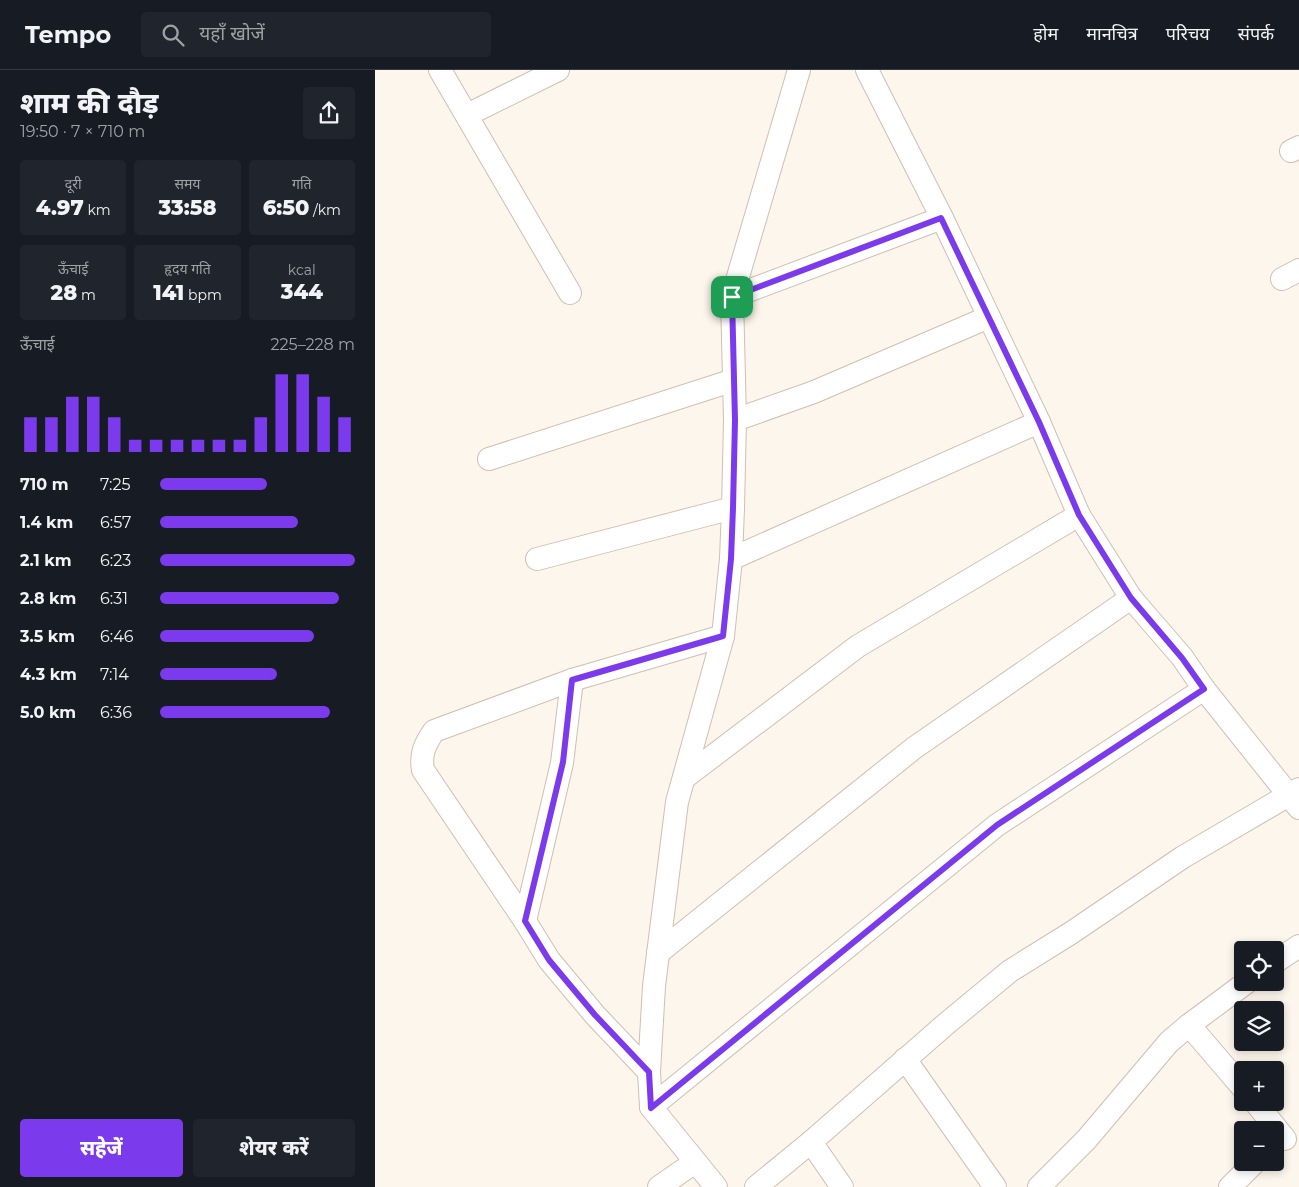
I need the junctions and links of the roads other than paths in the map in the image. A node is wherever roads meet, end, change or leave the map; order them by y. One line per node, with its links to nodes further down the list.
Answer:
1 (441, 70): 5 (street)
2 (559, 70): 5 (street)
3 (799, 70): 8 (street)
4 (867, 70): 6 (street)
5 (467, 115): 7 (street)
6 (941, 218): 8 (street); 9 (street)
7 (570, 294)
8 (732, 297): 10 (street)
9 (989, 317): 11 (street); 12 (street)
10 (734, 380): 11 (street); 13 (street)
11 (735, 420): 14 (street)
12 (1039, 422): 15 (street); 17 (street)
13 (489, 459)
14 (733, 508): 16 (street); 17 (street)
15 (1079, 515): 18 (street); 22 (street)
16 (537, 559)
17 (731, 559): 19 (street)
18 (1131, 598): 21 (street); 26 (street)
19 (723, 636): 20 (street); 22 (street)
20 (572, 680): 24 (street); 24 (street)
21 (1204, 689): 23 (street); 33 (street)
22 (684, 778): 26 (street)
23 (1296, 798): 30 (street)
24 (525, 921): 31 (street)
25 (1299, 946): 27 (street)
26 (658, 953): 31 (street)
27 (1284, 956)
28 (1235, 991): 29 (street)
29 (1189, 1025): 32 (street); 44 (street)
30 (905, 1059): 36 (street); 43 (street)
31 (649, 1072): 33 (street)
32 (1234, 1078)
33 (651, 1108): 37 (street)
34 (1263, 1111): 35 (street)
35 (1287, 1138)
36 (811, 1142): 41 (street); 42 (street)
37 (695, 1162): 39 (street); 40 (street)
38 (1246, 1171): 45 (street)
39 (659, 1187)
40 (716, 1187)
41 (756, 1187)
42 (843, 1187)
43 (995, 1187)
44 (1039, 1187)
45 (1230, 1187)

